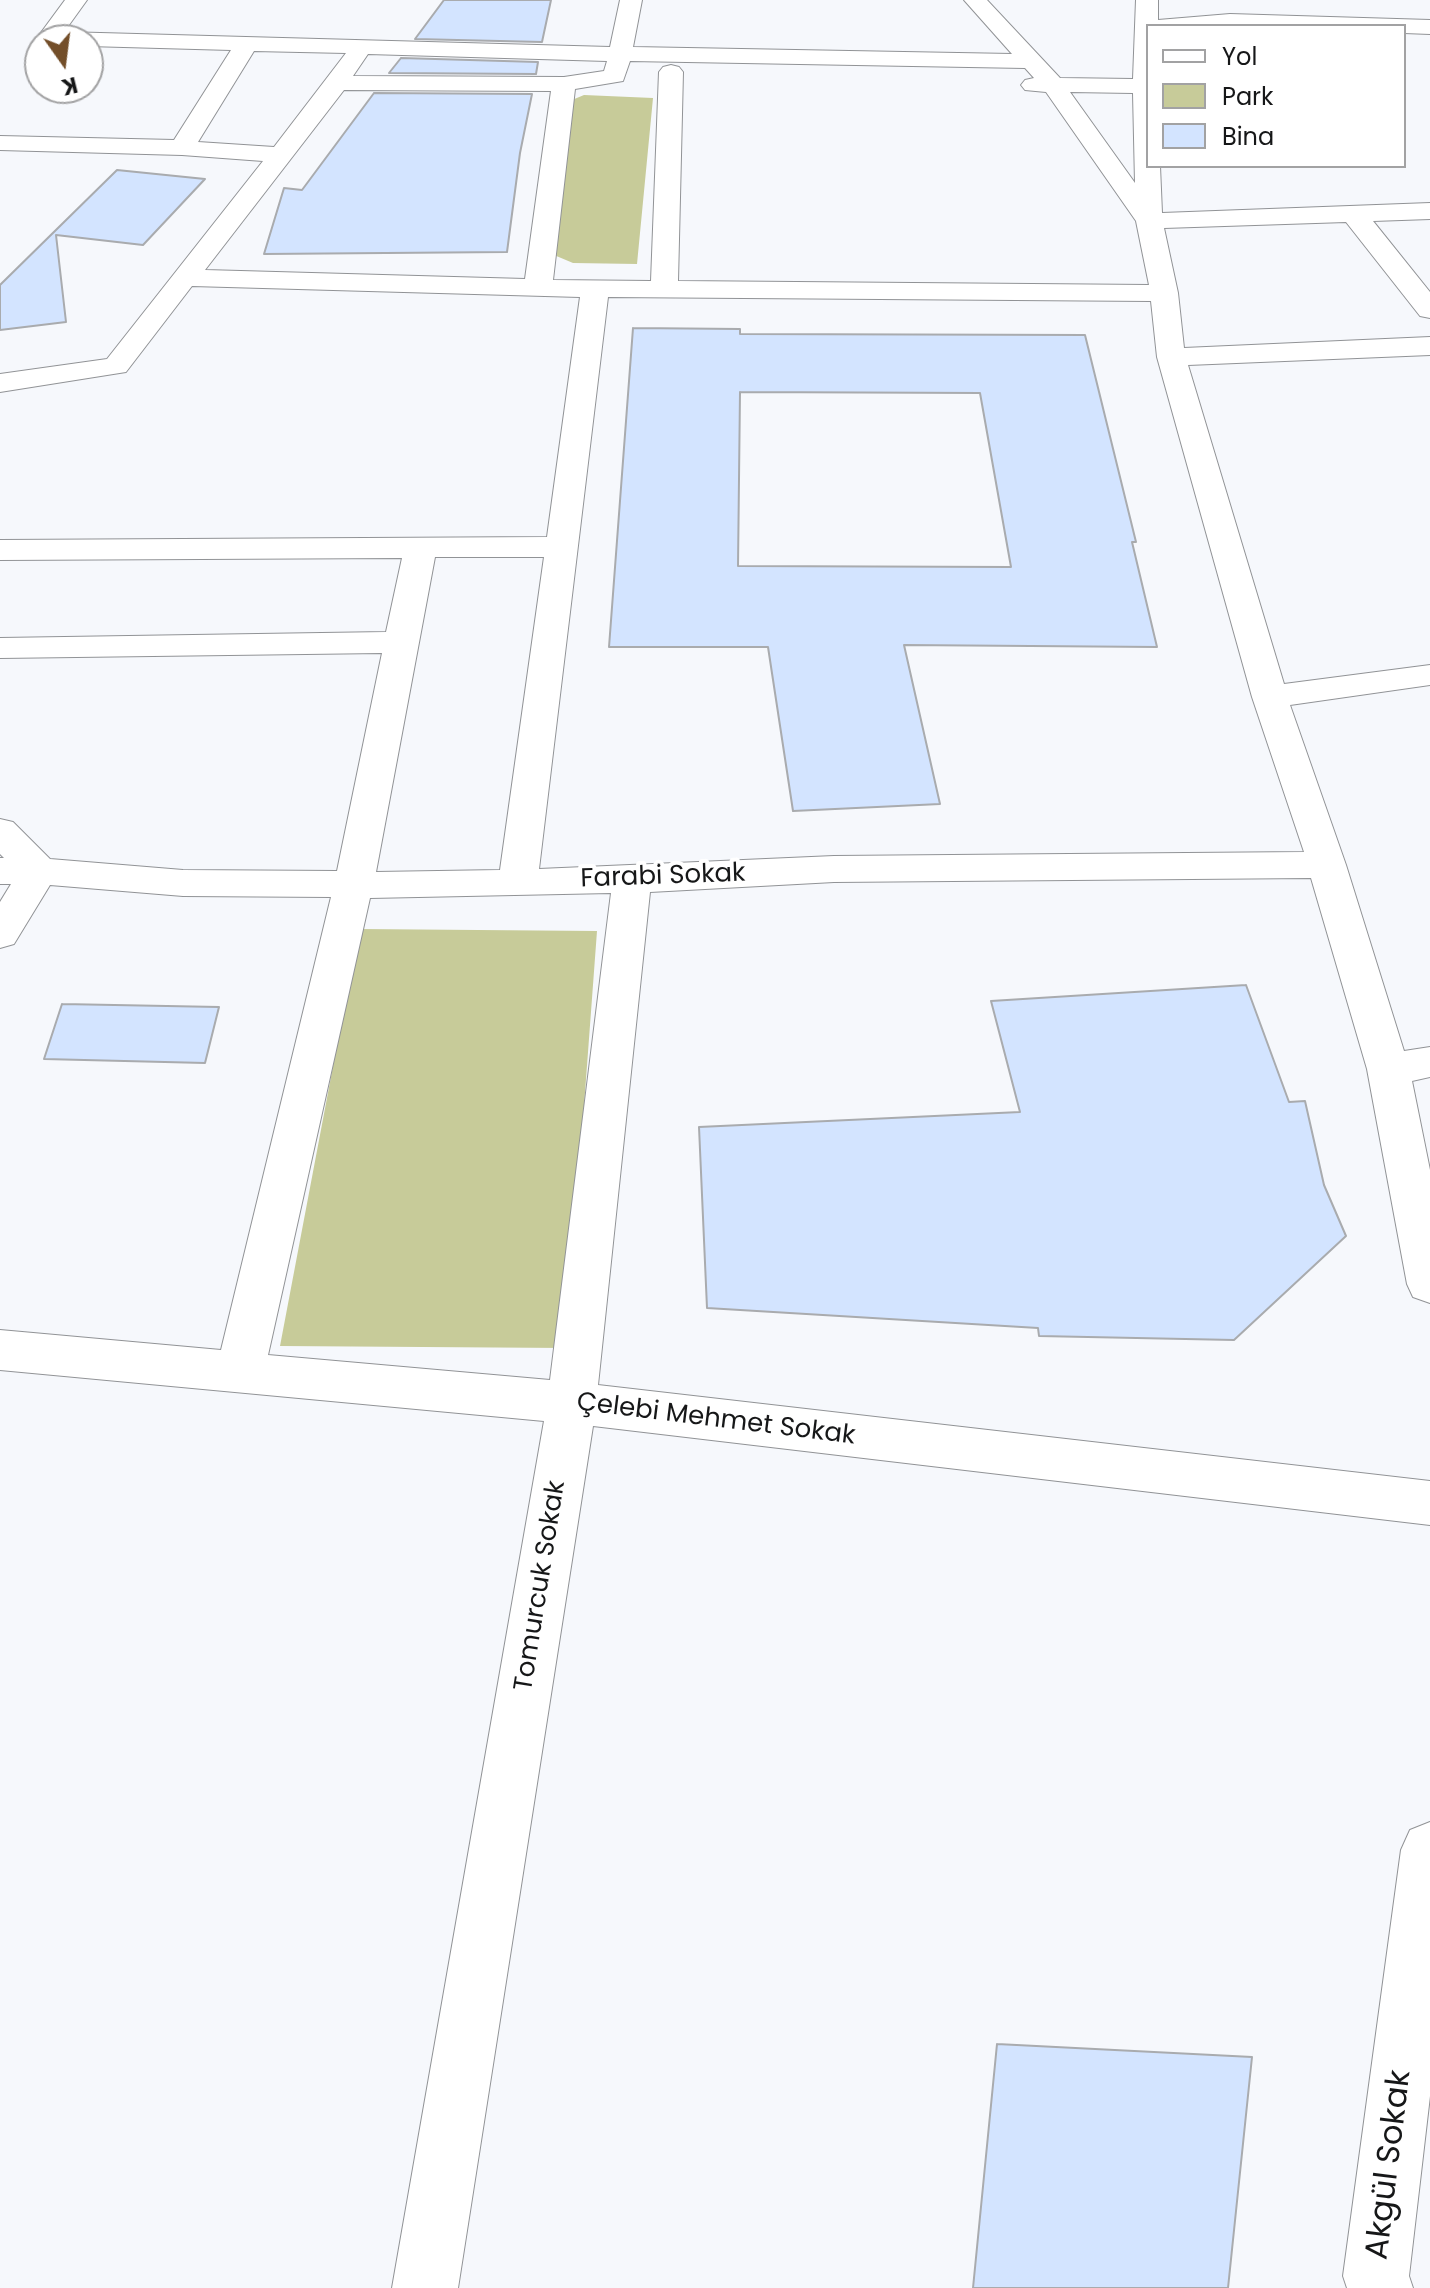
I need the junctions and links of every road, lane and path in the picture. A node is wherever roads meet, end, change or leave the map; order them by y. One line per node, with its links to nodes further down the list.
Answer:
1 (76, 0): 10 (street)
2 (631, 0): 12 (street)
3 (975, 0): 14 (street)
4 (1147, 0): 5 (street)
5 (1151, 24)
6 (1190, 24): 7 (street)
7 (1330, 24)
8 (1406, 26): 9 (street)
9 (1430, 27)
10 (247, 43): 11 (street); 21 (street)
11 (362, 46): 12 (street); 16 (street)
12 (618, 65): 13 (street); 14 (street); 17 (street)
13 (671, 72): 14 (street); 30 (street)
14 (1042, 73): 18 (street); 26 (street)
15 (1146, 76): 18 (street)
16 (337, 83): 17 (street); 22 (street)
17 (564, 84): 28 (street)
18 (1145, 86): 19 (street)
19 (1146, 120)
20 (0, 143): 21 (street)
21 (182, 148): 22 (street)
22 (279, 155): 27 (street)
23 (1147, 168): 26 (street)
24 (1430, 211): 25 (street)
25 (1353, 213): 26 (street); 32 (street)
26 (1149, 221): 31 (street)
27 (187, 278): 28 (street); 35 (street)
28 (538, 287): 29 (street)
29 (595, 289): 30 (street); 36 (street)
30 (664, 289): 31 (street)
31 (1164, 293): 34 (street)
32 (1430, 310)
33 (1430, 346): 34 (street)
34 (1171, 357): 42 (street)
35 (0, 383)
36 (561, 547): 37 (street); 48 (street)
37 (420, 548): 38 (street); 39 (street)
38 (0, 550)
39 (402, 642): 40 (street); 49 (street)
40 (0, 648)
41 (1430, 675): 42 (street)
42 (1270, 697): 44 (street)
43 (0, 831): 46 (street)
44 (1327, 865): 47 (street, Farabi Sokak); 52 (street)
45 (0, 871): 46 (street, Farabi Sokak)
46 (39, 871): 49 (street, Farabi Sokak); 50 (street)
47 (632, 880): 48 (street, Farabi Sokak); 56 (street, Tomurcuk Sokak)
48 (518, 881): 49 (street, Farabi Sokak)
49 (354, 884): 55 (street)
50 (0, 934)
51 (1430, 1062): 52 (street)
52 (1388, 1069): 53 (street)
53 (1430, 1284)
54 (0, 1350): 55 (street, Çelebi Mehmet Sokak)
55 (240, 1372): 56 (street, Çelebi Mehmet Sokak)
56 (572, 1403): 57 (street, Çelebi Mehmet Sokak); 60 (street, Tomurcuk Sokak)
57 (1430, 1503)
58 (1430, 1850): 59 (street, Akgül Sokak)
59 (1375, 2284)
60 (425, 2288)

